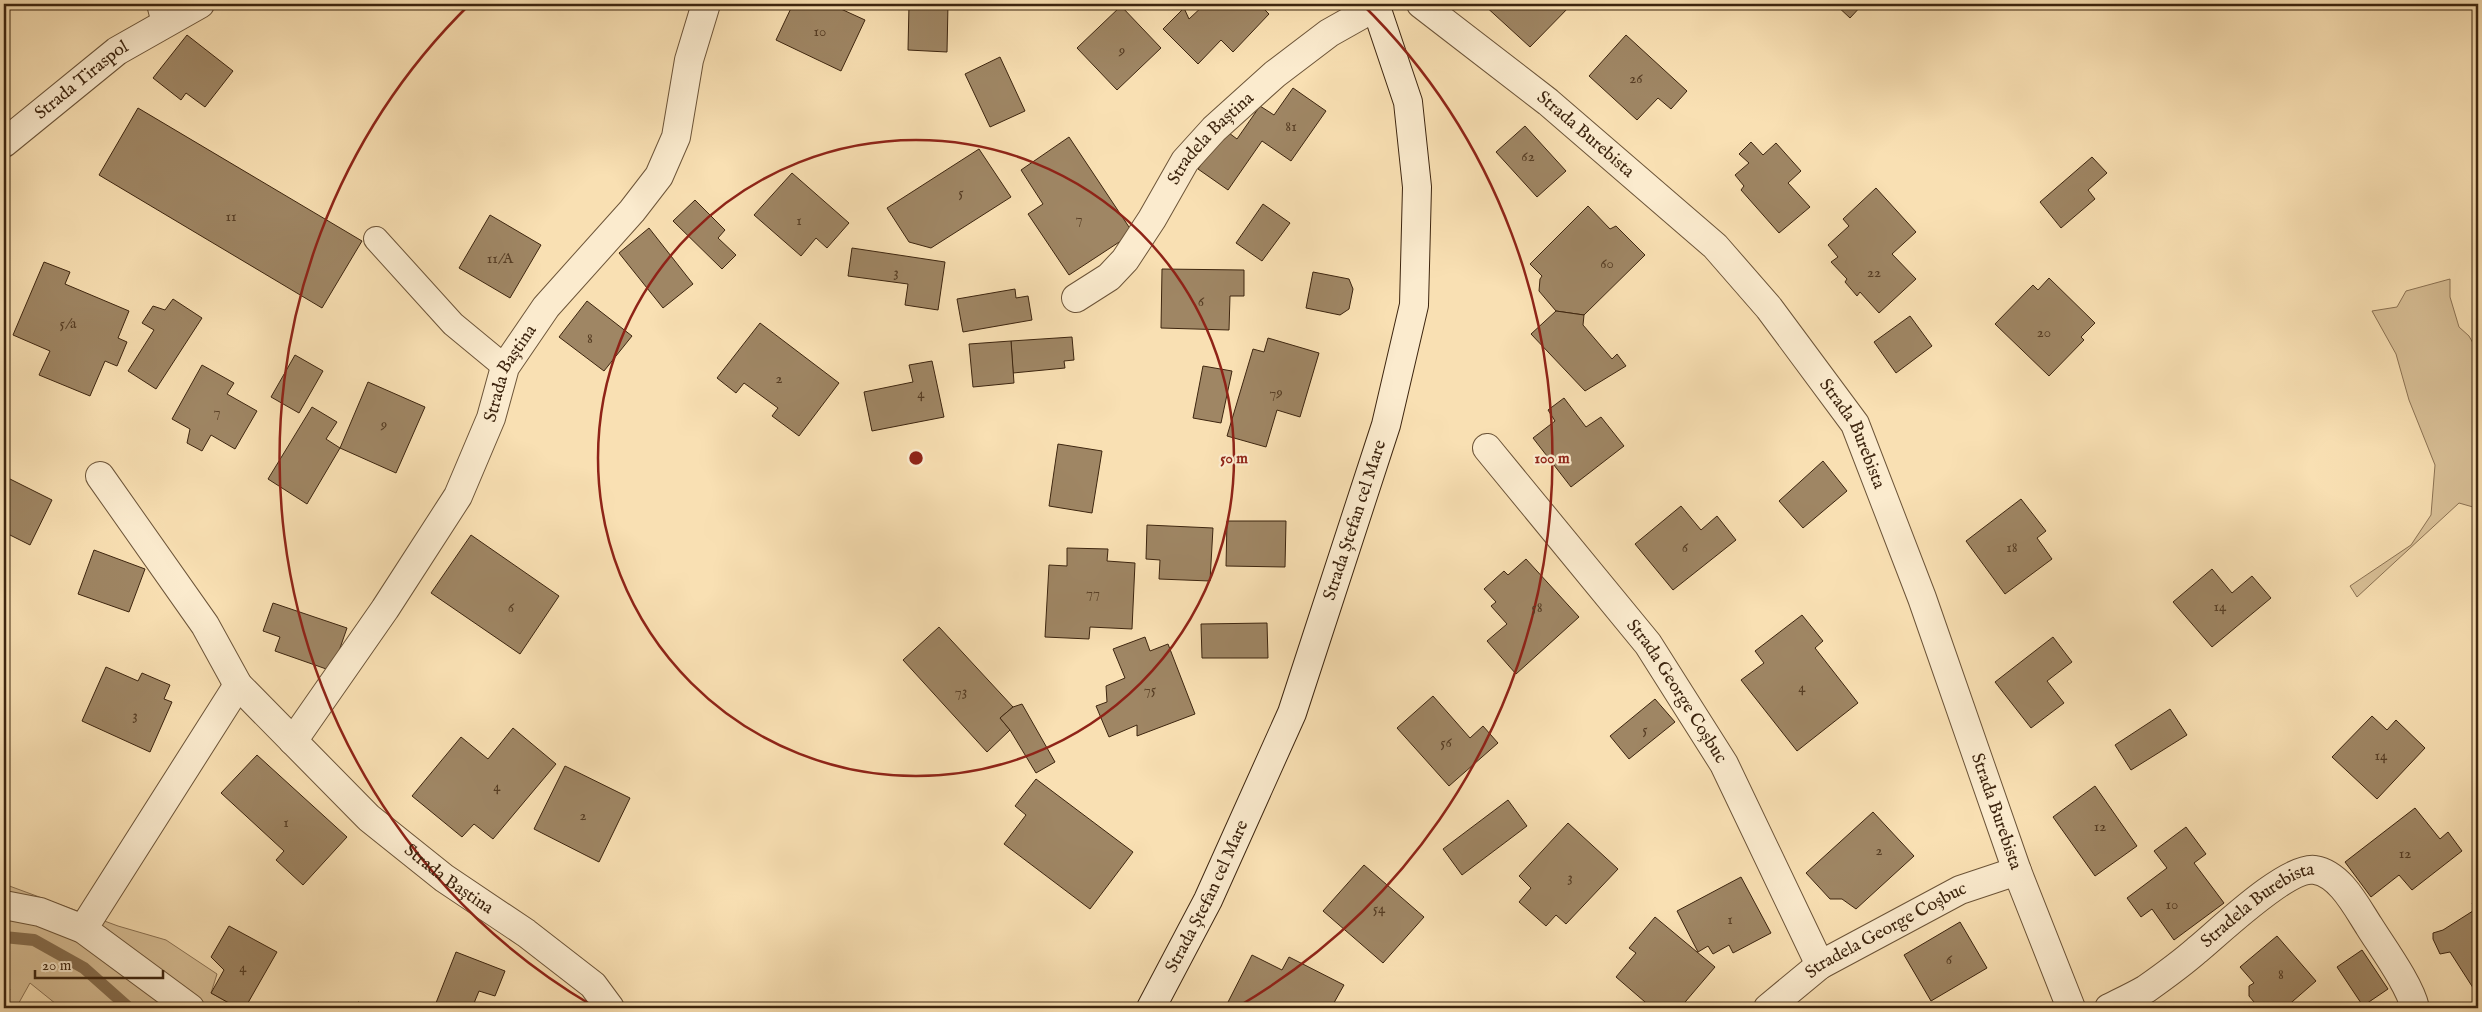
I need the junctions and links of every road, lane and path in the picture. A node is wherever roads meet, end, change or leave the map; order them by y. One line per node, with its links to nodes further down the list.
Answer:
1 (200, 4): 5 (street, Strada Tiraspol)
2 (706, 4): 9 (street, Strada Baștina)
3 (1424, 4): 14 (street, Strada Burebista)
4 (1376, 5): 8 (street, Stradela Baștina); 20 (street, Strada Ștefan cel Mare)
5 (162, 14): 6 (street, Strada Tiraspol)
6 (4, 144)
7 (376, 239): 9 (lane)
8 (1076, 298)
9 (505, 367): 13 (street, Strada Baștina)
10 (1486, 448): 17 (street, Strada George Coșbuc)
11 (100, 476): 12 (street, Strada Baștina)
12 (238, 685): 13 (street, Strada Baștina); 16 (street)
13 (293, 741): 19 (street, Strada Baștina)
14 (2017, 871): 17 (street, Stradela George Coșbuc); 22 (street, Strada Burebista)
15 (4, 905): 16 (street)
16 (83, 929): 18 (street)
17 (1820, 965): 21 (street, Stradela George Coșbuc)
18 (190, 1008)
19 (610, 1008)
20 (1151, 1008)
21 (1768, 1008)
22 (2071, 1008)
23 (2109, 1008): 24 (street, Stradela Burebista)
24 (2415, 1008)

